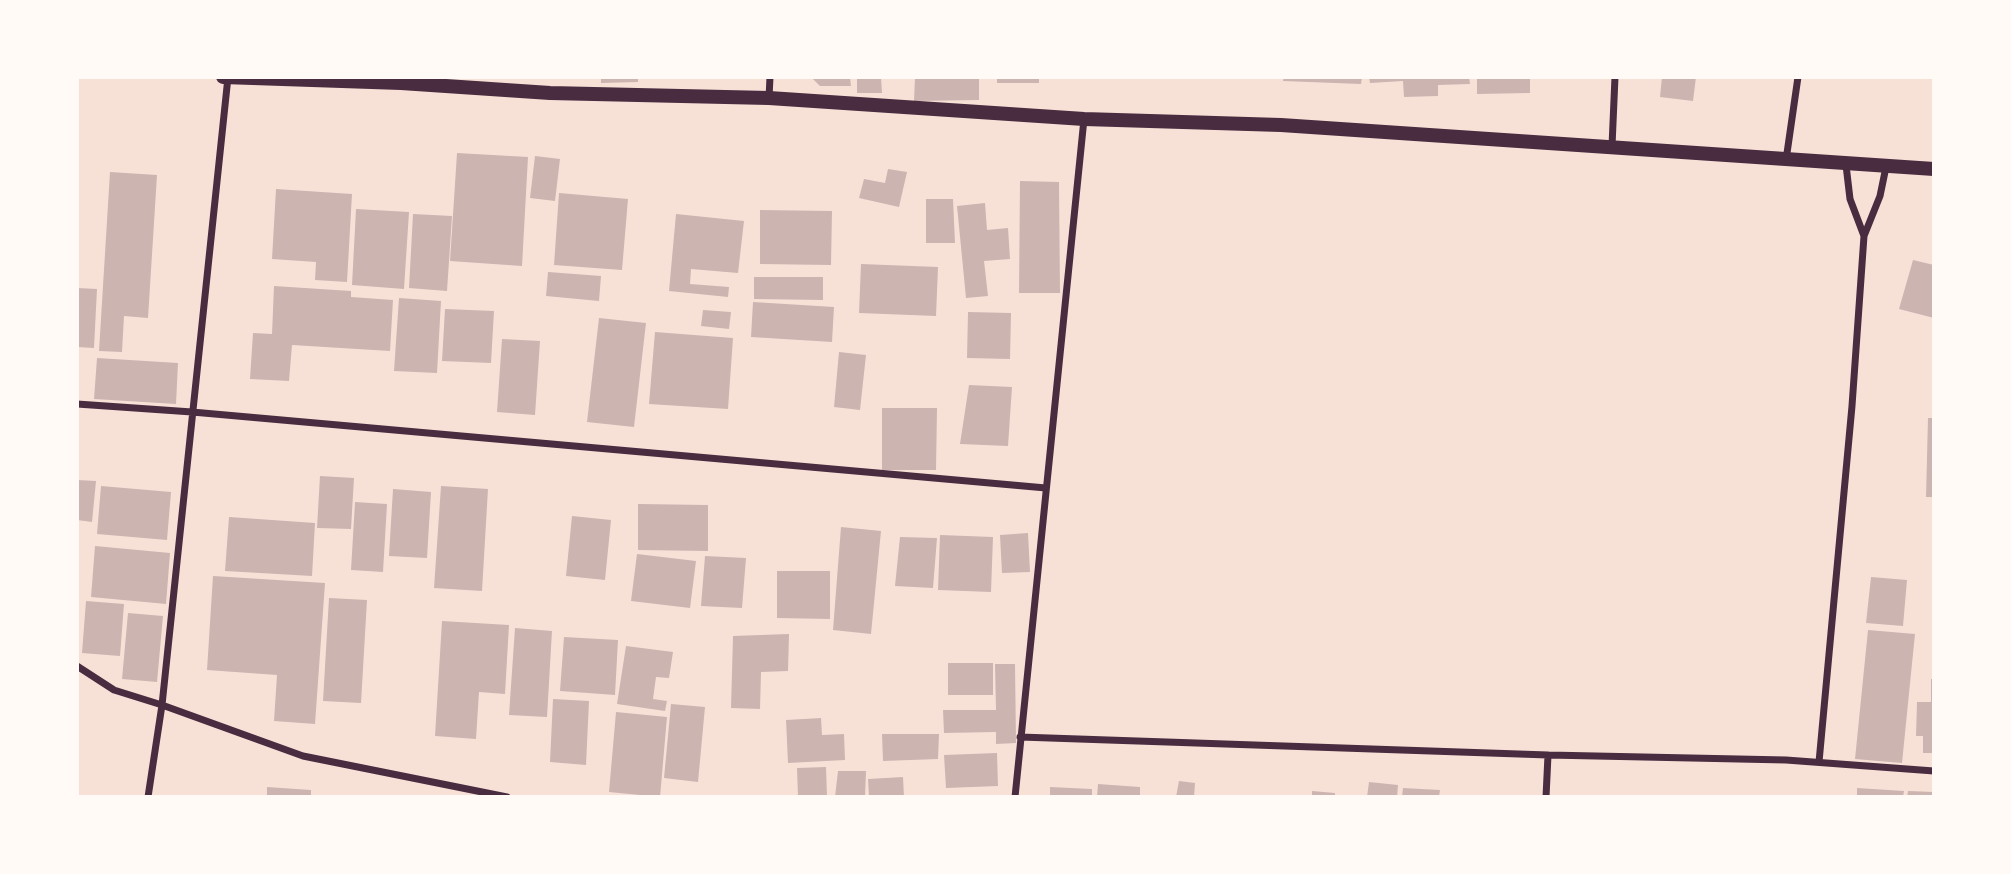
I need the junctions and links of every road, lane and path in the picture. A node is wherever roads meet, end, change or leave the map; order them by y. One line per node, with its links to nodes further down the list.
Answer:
1 (225, 77): 5 (main road); 14 (street)
2 (770, 77): 5 (street)
3 (1615, 77): 7 (street)
4 (1798, 77): 8 (street)
5 (769, 97): 6 (main road)
6 (1084, 118): 7 (main road); 15 (street)
7 (1612, 146): 8 (main road)
8 (1786, 161): 9 (main road)
9 (1846, 165): 10 (main road); 12 (street)
10 (1886, 167): 11 (main road); 12 (street)
11 (1934, 169)
12 (1864, 236): 20 (street)
13 (77, 404): 14 (street)
14 (192, 412): 15 (street); 17 (street)
15 (1046, 488): 18 (street)
16 (77, 666): 17 (street)
17 (162, 705): 22 (street); 23 (street)
18 (1020, 737): 19 (street); 24 (street)
19 (1548, 755): 20 (street); 25 (street)
20 (1819, 762): 21 (street)
21 (1934, 771)
22 (148, 797)
23 (507, 797)
24 (1015, 797)
25 (1546, 797)

